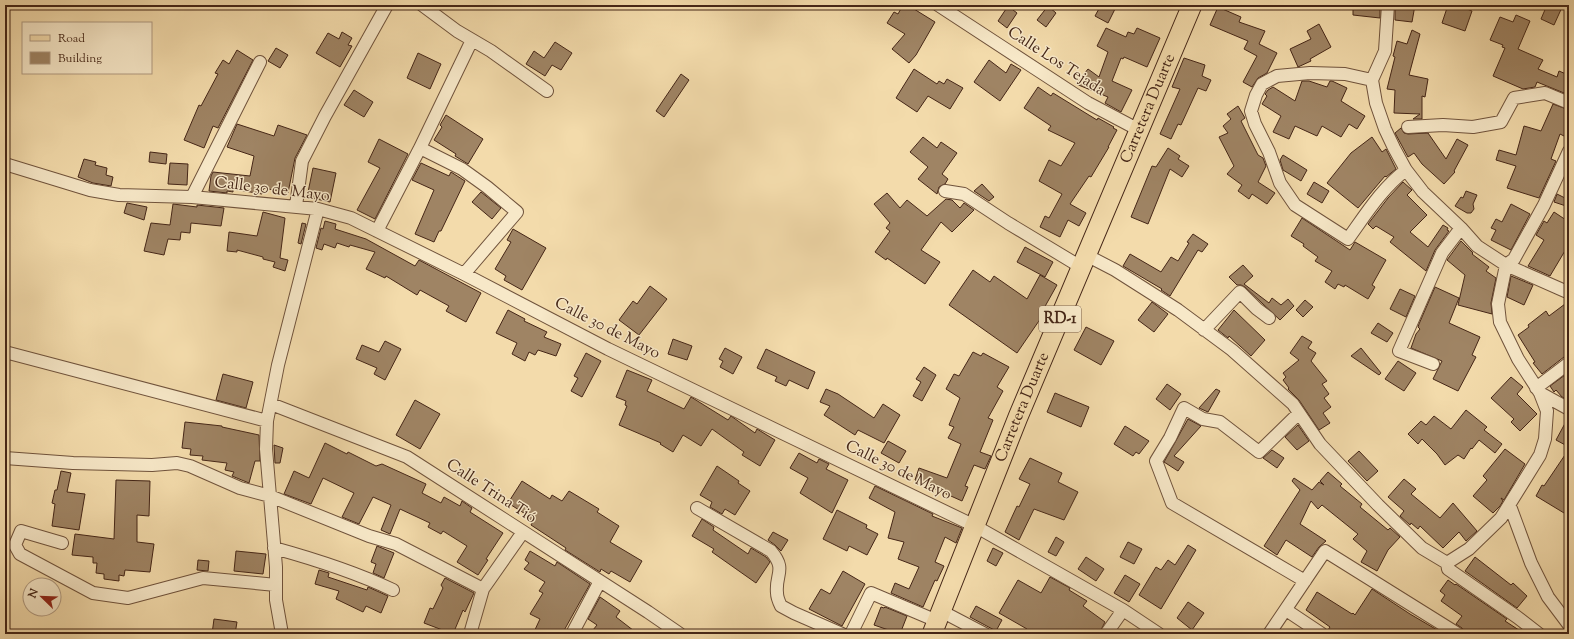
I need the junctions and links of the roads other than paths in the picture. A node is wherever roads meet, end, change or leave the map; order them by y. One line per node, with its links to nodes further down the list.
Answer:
1 (387, 5): 19 (street)
2 (422, 5): 6 (street)
3 (938, 5): 12 (street, Calle Los Tejada)
4 (1192, 5): 12 (main road, Carretera Duarte / RD-1)
5 (1388, 5): 8 (street)
6 (472, 40): 9 (street); 13 (street)
7 (260, 62): 18 (street)
8 (1372, 80): 16 (street); 16 (street)
9 (547, 91)
10 (1569, 103): 11 (street)
11 (1408, 127)
12 (1139, 130): 23 (main road, Carretera Duarte / RD-1)
13 (420, 148): 22 (street); 25 (street)
14 (1569, 151): 24 (street)
15 (5, 164): 18 (street, Calle 30 de Mayo)
16 (1406, 170): 21 (street)
17 (945, 191): 23 (street)
18 (192, 197): 19 (street, Calle 30 de Mayo)
19 (296, 206): 20 (street, Calle 30 de Mayo)
20 (318, 209): 22 (street, Calle 30 de Mayo); 33 (street)
21 (1461, 228): 24 (street); 31 (street)
22 (377, 231): 25 (street, Calle 30 de Mayo)
23 (1084, 261): 28 (street); 41 (main road, Carretera Duarte / RD-1)
24 (1506, 265): 26 (street); 32 (street)
25 (464, 274): 41 (street, Calle 30 de Mayo)
26 (1569, 290)
27 (1269, 318): 28 (street)
28 (1204, 330): 35 (street)
29 (5, 352): 36 (street)
30 (1569, 363): 32 (street)
31 (1432, 364)
32 (1538, 391): 34 (street); 39 (street)
33 (271, 404): 36 (street); 42 (street, Calle Trina Tió)
34 (1569, 409)
35 (1298, 413): 45 (street); 47 (street)
36 (267, 421): 38 (street)
37 (5, 458): 38 (street)
38 (270, 496): 44 (street); 49 (street)
39 (1510, 506): 45 (street); 54 (street)
40 (697, 508): 59 (street)
41 (975, 526): 51 (street, Calle 30 de Mayo); 53 (main road, Carretera Duarte / RD-1)
42 (523, 532): 46 (street, Calle Trina Tió); 49 (street)
43 (62, 543): 48 (street)
44 (274, 548): 48 (street); 50 (street)
45 (1447, 563): 67 (street)
46 (600, 581): 57 (street); 58 (street, Calle Trina Tió)
47 (1305, 581): 52 (street); 66 (street)
48 (276, 585): 55 (street)
49 (483, 589): 56 (street)
50 (393, 590)
51 (1123, 610): 62 (street); 63 (street, Calle 30 de Mayo)
52 (1286, 610): 64 (street); 65 (street)
53 (937, 622): 60 (street); 61 (street)
54 (1569, 625)
55 (282, 634)
56 (470, 634)
57 (572, 634)
58 (680, 634)
59 (842, 634)
60 (850, 634)
61 (985, 634)
62 (1106, 634)
63 (1158, 634)
64 (1269, 634)
65 (1322, 634)
66 (1458, 634)
67 (1539, 634)

